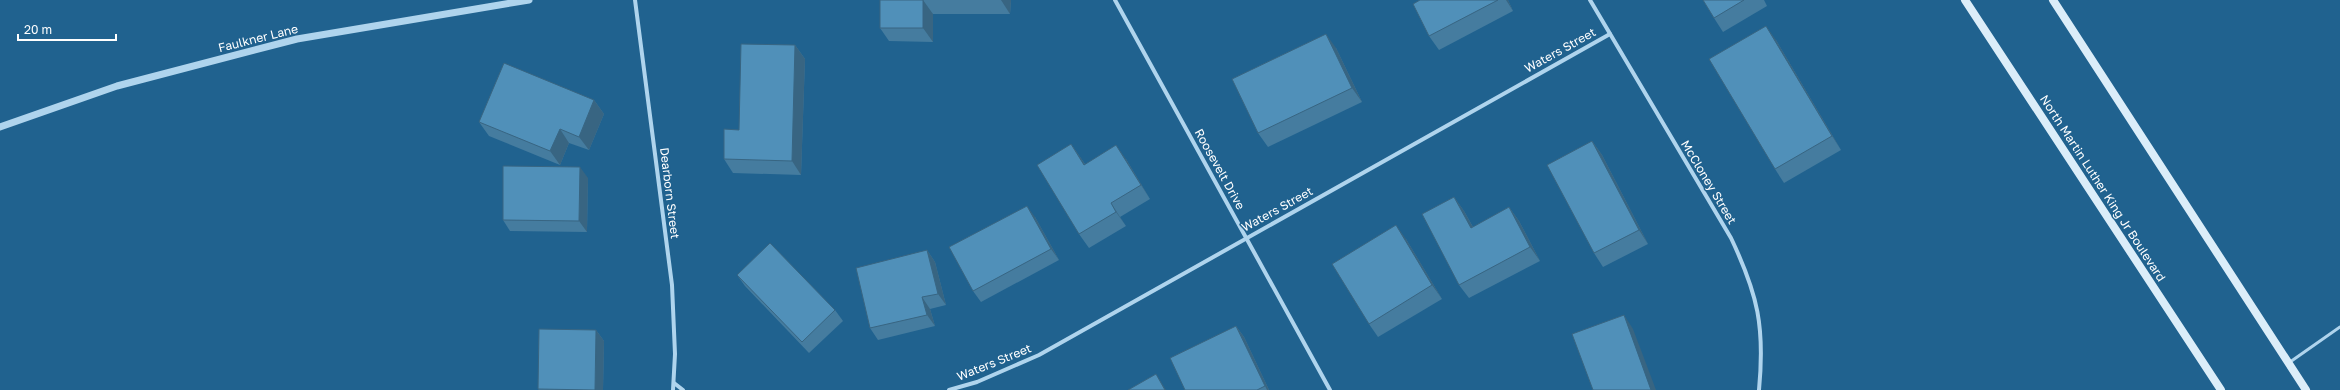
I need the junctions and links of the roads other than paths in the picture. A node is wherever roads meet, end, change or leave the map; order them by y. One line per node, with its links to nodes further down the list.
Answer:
1 (529, 0): 8 (street, Faulkner Lane)
2 (635, 0): 12 (street, Dearborn Street)
3 (1115, 0): 9 (street, Roosevelt Drive)
4 (1590, 0): 7 (street, McCloney Street)
5 (1965, 0): 18 (main road, North Martin Luther King Jr Boulevard)
6 (2053, 0): 11 (main road)
7 (1610, 34): 9 (street, Waters Street); 17 (street, McCloney Street)
8 (0, 127)
9 (1247, 238): 15 (street, Waters Street); 16 (street, Roosevelt Drive)
10 (2340, 327): 11 (lane)
11 (2288, 363): 19 (main road)
12 (674, 382): 13 (street, Dearborn Street); 14 (street)
13 (673, 390)
14 (683, 390)
15 (949, 390)
16 (1330, 390)
17 (1759, 390)
18 (2221, 390)
19 (2306, 390)

